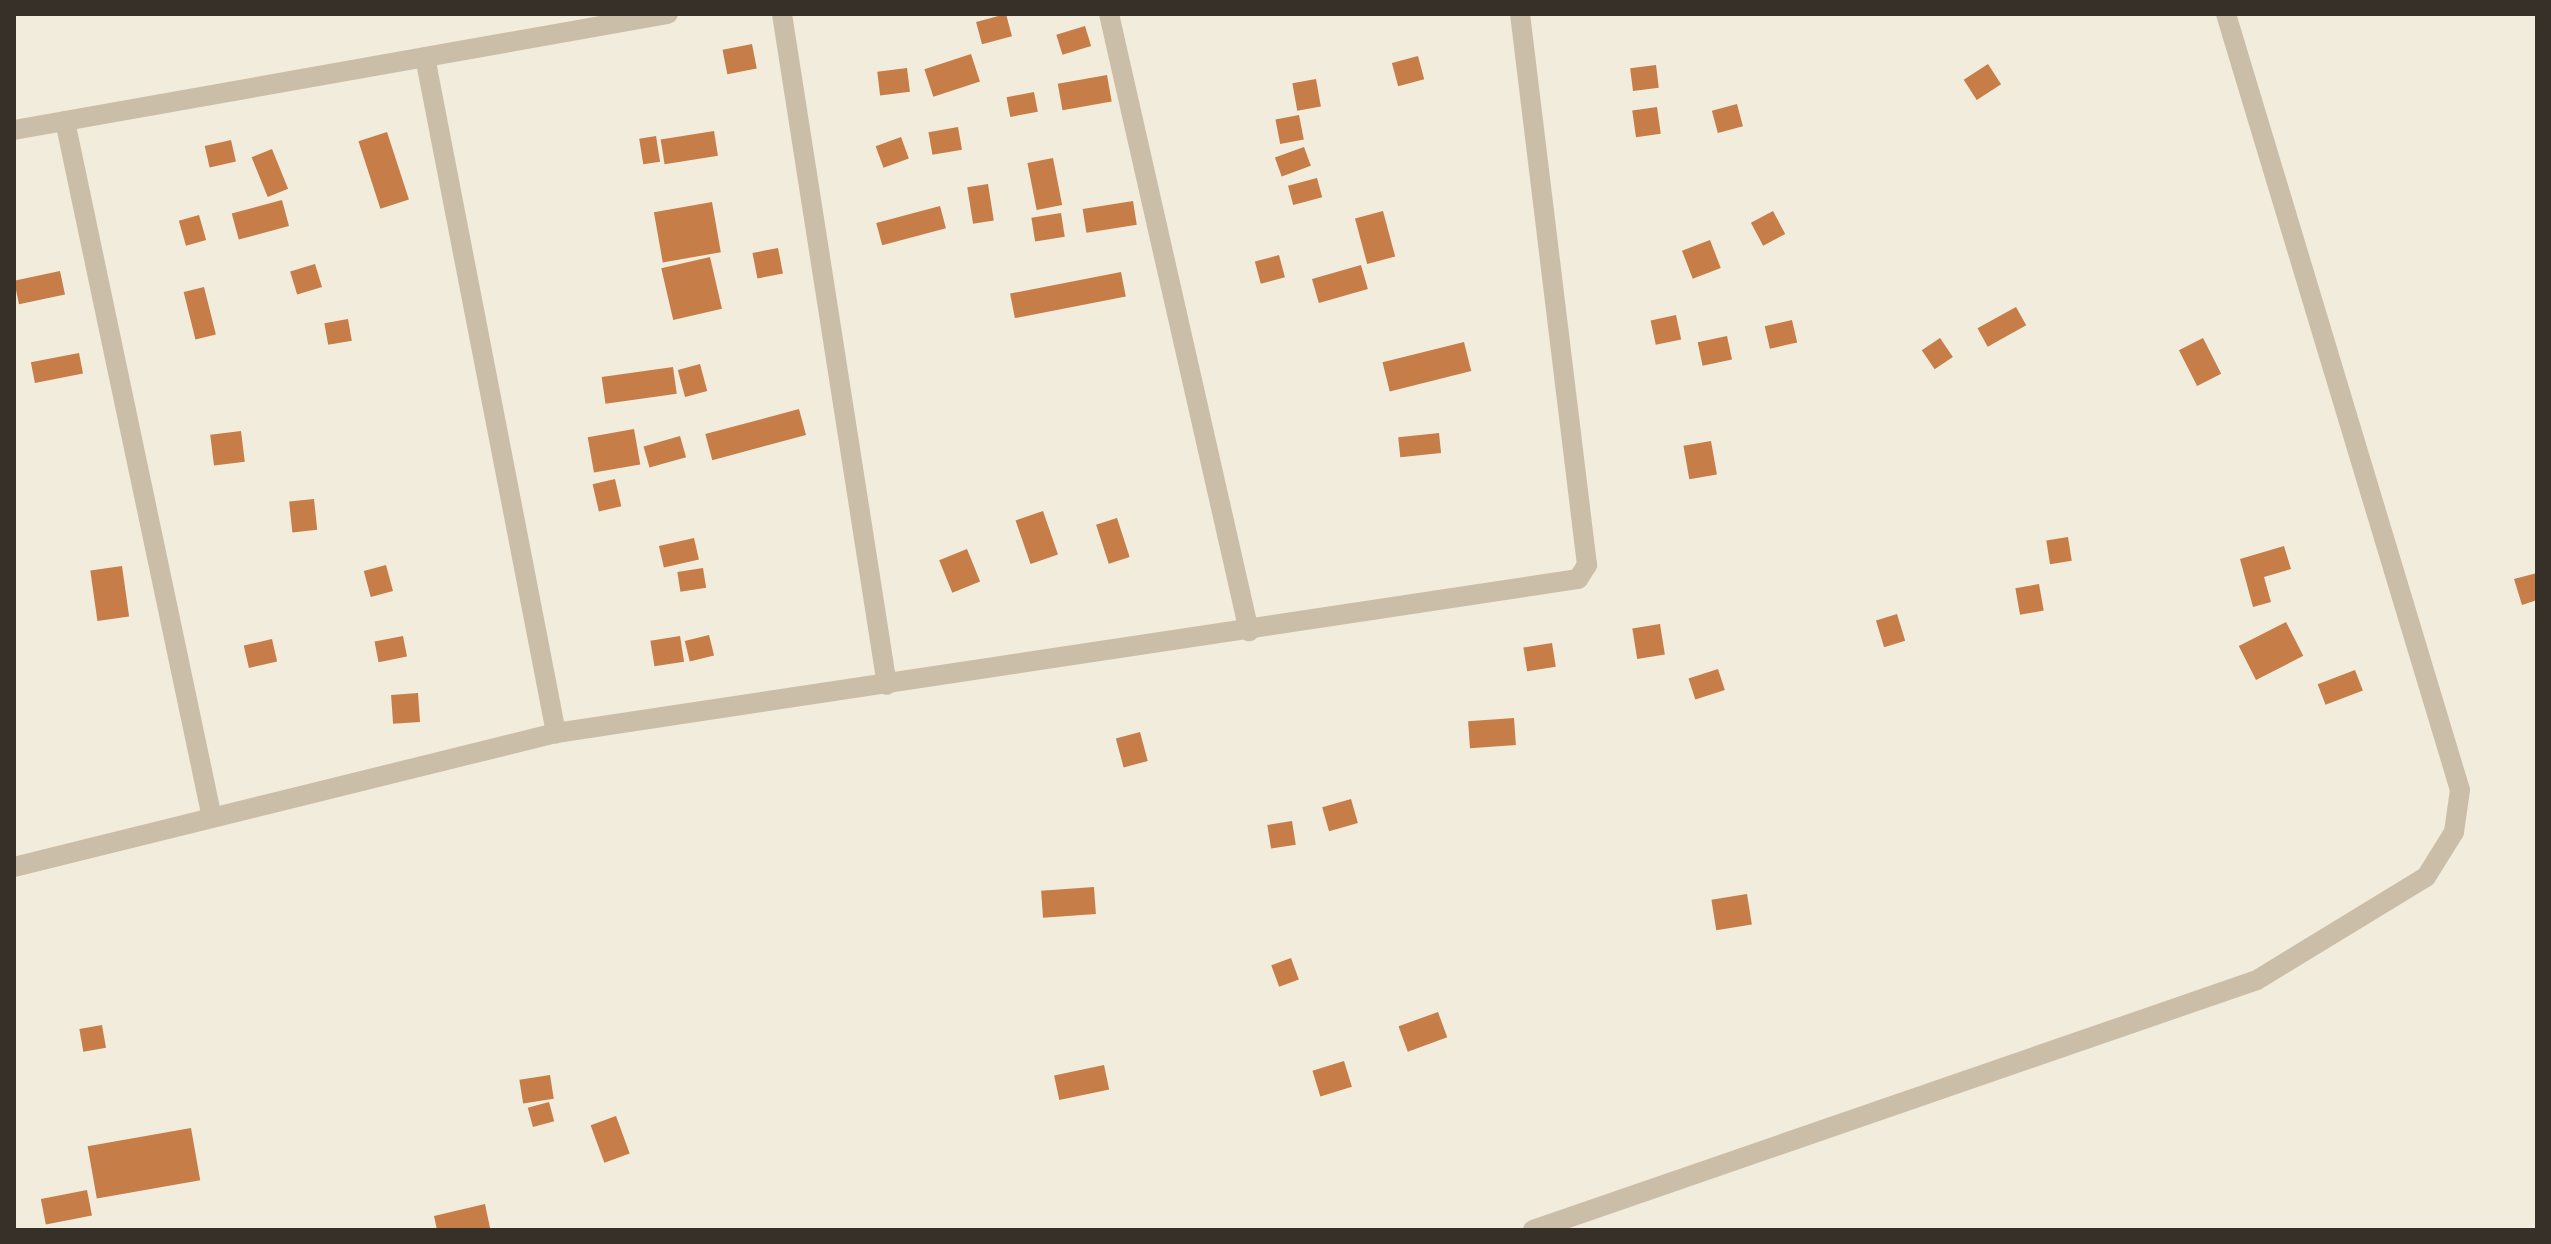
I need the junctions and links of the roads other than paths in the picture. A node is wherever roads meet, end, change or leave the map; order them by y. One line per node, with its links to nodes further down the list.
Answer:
1 (668, 14): 6 (street)
2 (782, 14): 10 (street)
3 (1109, 14): 9 (street)
4 (1520, 14): 9 (street)
5 (2226, 14): 14 (street)
6 (425, 57): 7 (street); 11 (street)
7 (65, 121): 8 (street); 12 (street)
8 (14, 130)
9 (1249, 631): 10 (street)
10 (887, 685): 11 (street)
11 (556, 733): 12 (street)
12 (212, 818): 13 (street)
13 (14, 867)
14 (1533, 1230)

